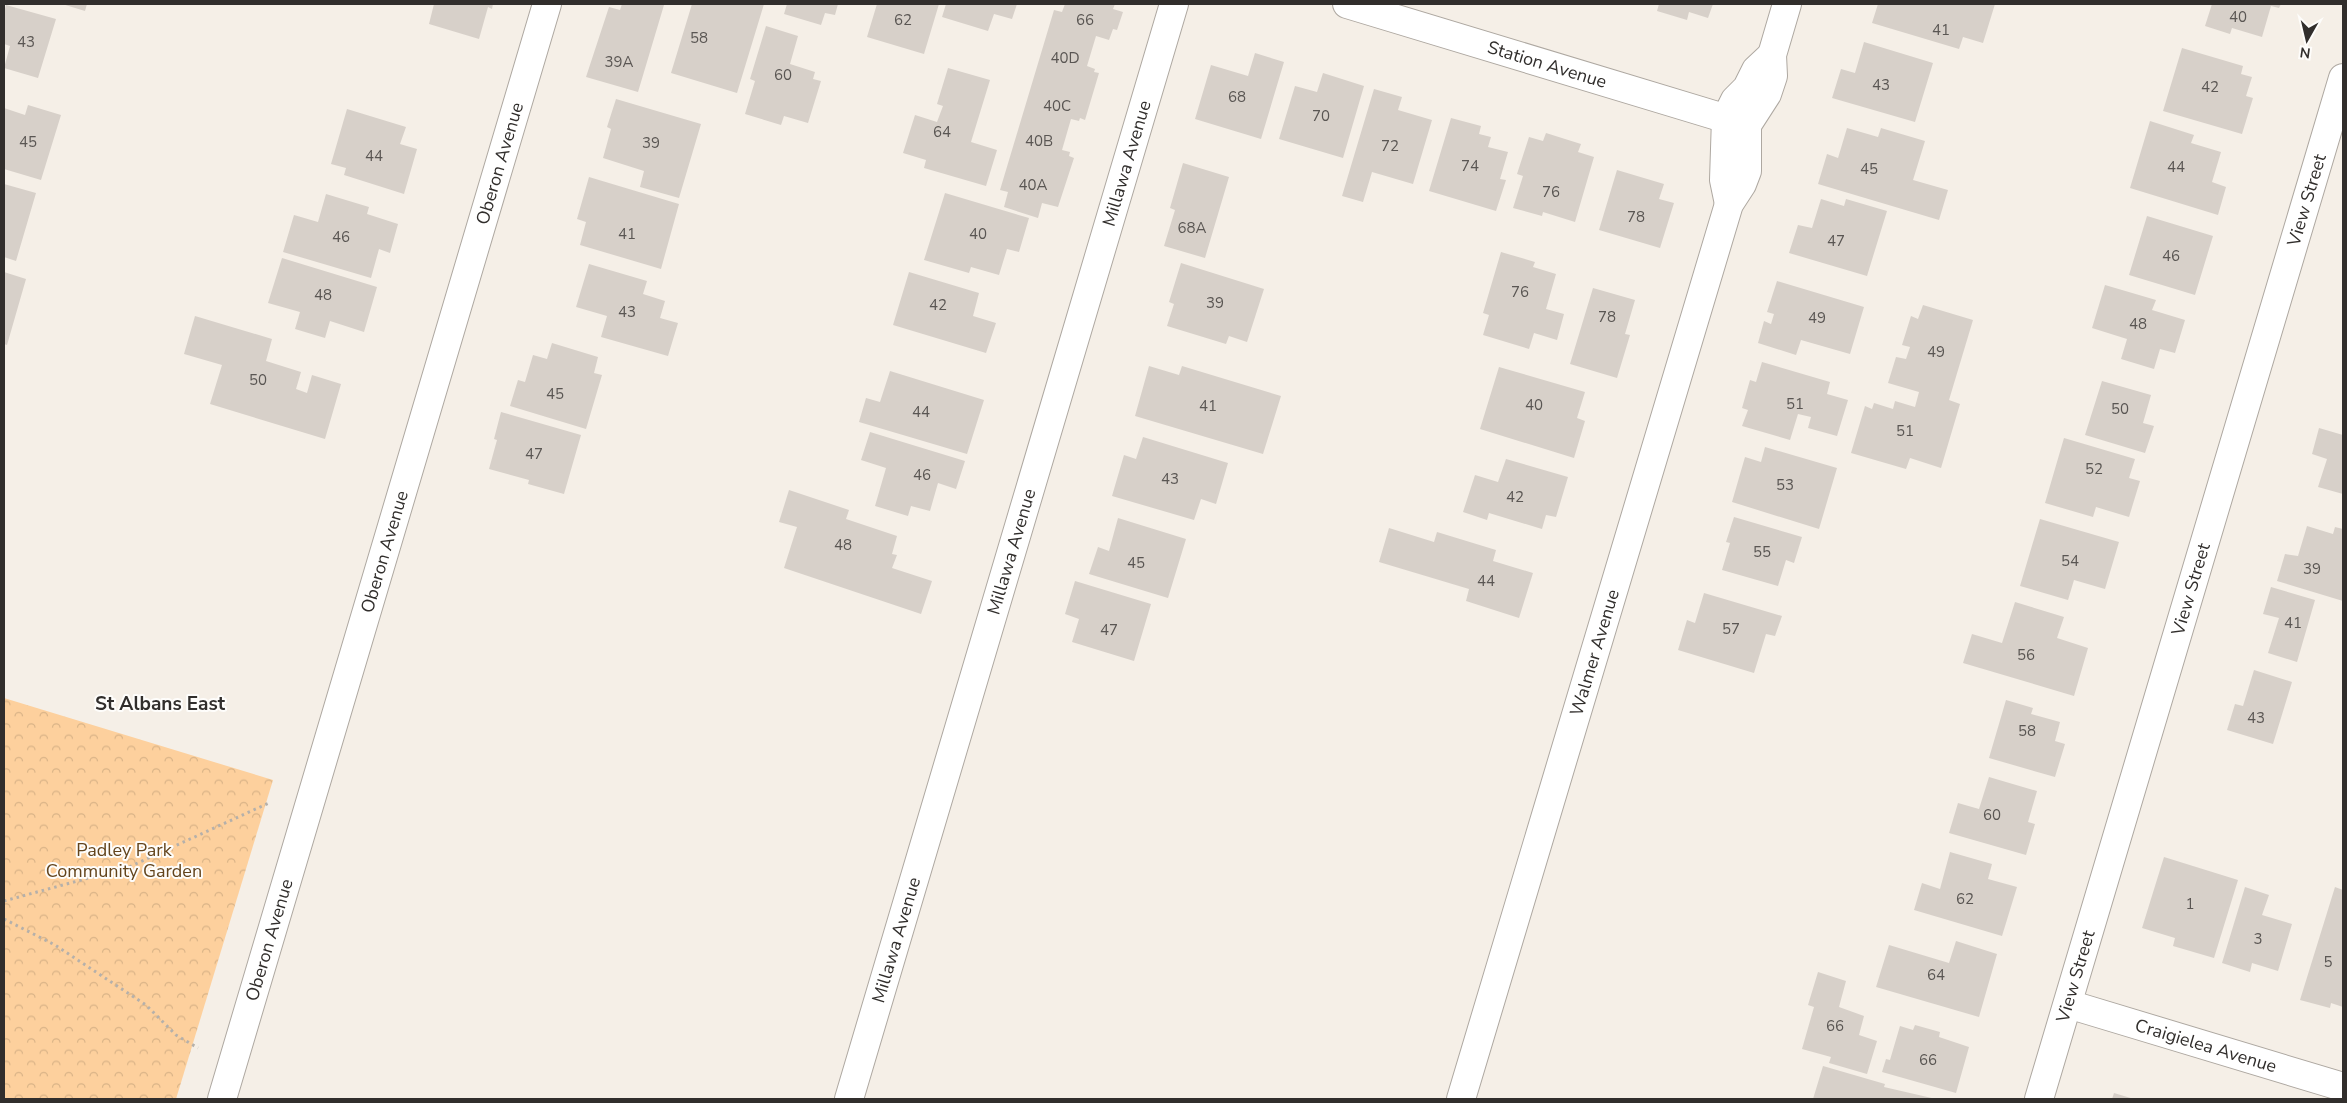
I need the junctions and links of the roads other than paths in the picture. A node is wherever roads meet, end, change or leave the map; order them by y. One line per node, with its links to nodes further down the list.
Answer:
1 (547, 4): 9 (street, Oberon Avenue)
2 (1174, 4): 10 (street, Millawa Avenue)
3 (1348, 4): 6 (street, Station Avenue)
4 (1787, 4): 6 (street)
5 (2343, 78): 7 (street, View Street)
6 (1737, 122): 11 (street, Walmer Avenue)
7 (2068, 1004): 8 (street, Craigielea Avenue); 12 (street, View Street)
8 (2343, 1087)
9 (222, 1099)
10 (849, 1099)
11 (1462, 1099)
12 (2039, 1099)

